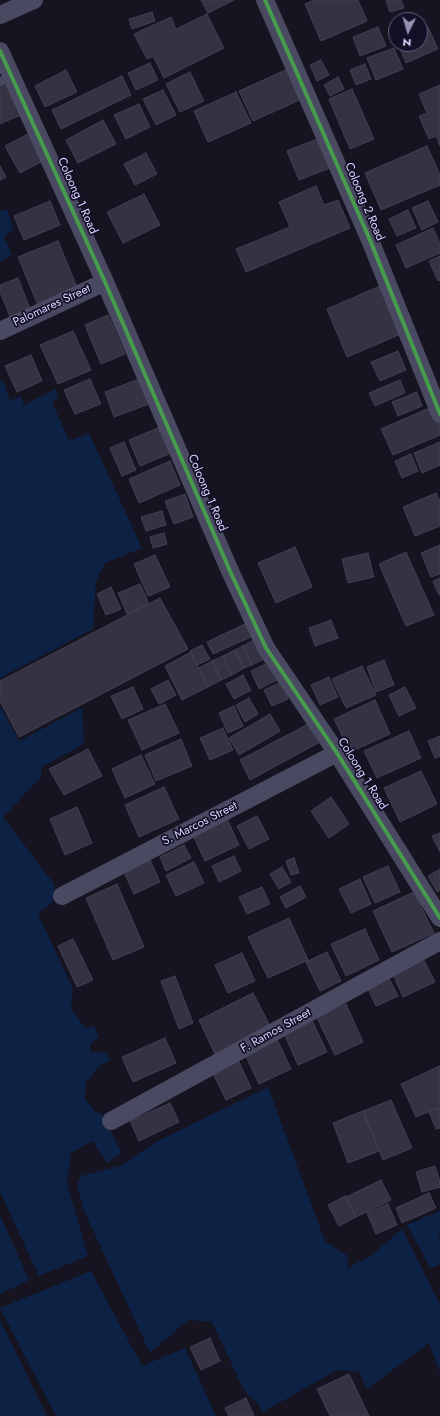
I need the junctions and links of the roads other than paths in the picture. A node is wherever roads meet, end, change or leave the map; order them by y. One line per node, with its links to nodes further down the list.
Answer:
1 (34, 0): 3 (street)
2 (265, 0): 8 (street, Coloong 2 Road)
3 (0, 15)
4 (0, 51): 5 (street, Coloong 1 Road)
5 (6, 79): 6 (street, Coloong 1 Road)
6 (105, 282): 7 (street, Palomares Street); 9 (street, Coloong 1 Road)
7 (0, 331)
8 (440, 414)
9 (337, 753): 10 (street, S. Marcos Street); 11 (street, Coloong 1 Road)
10 (62, 896)
11 (440, 918)
12 (440, 941): 13 (street, F. Ramos Street)
13 (111, 1121)

